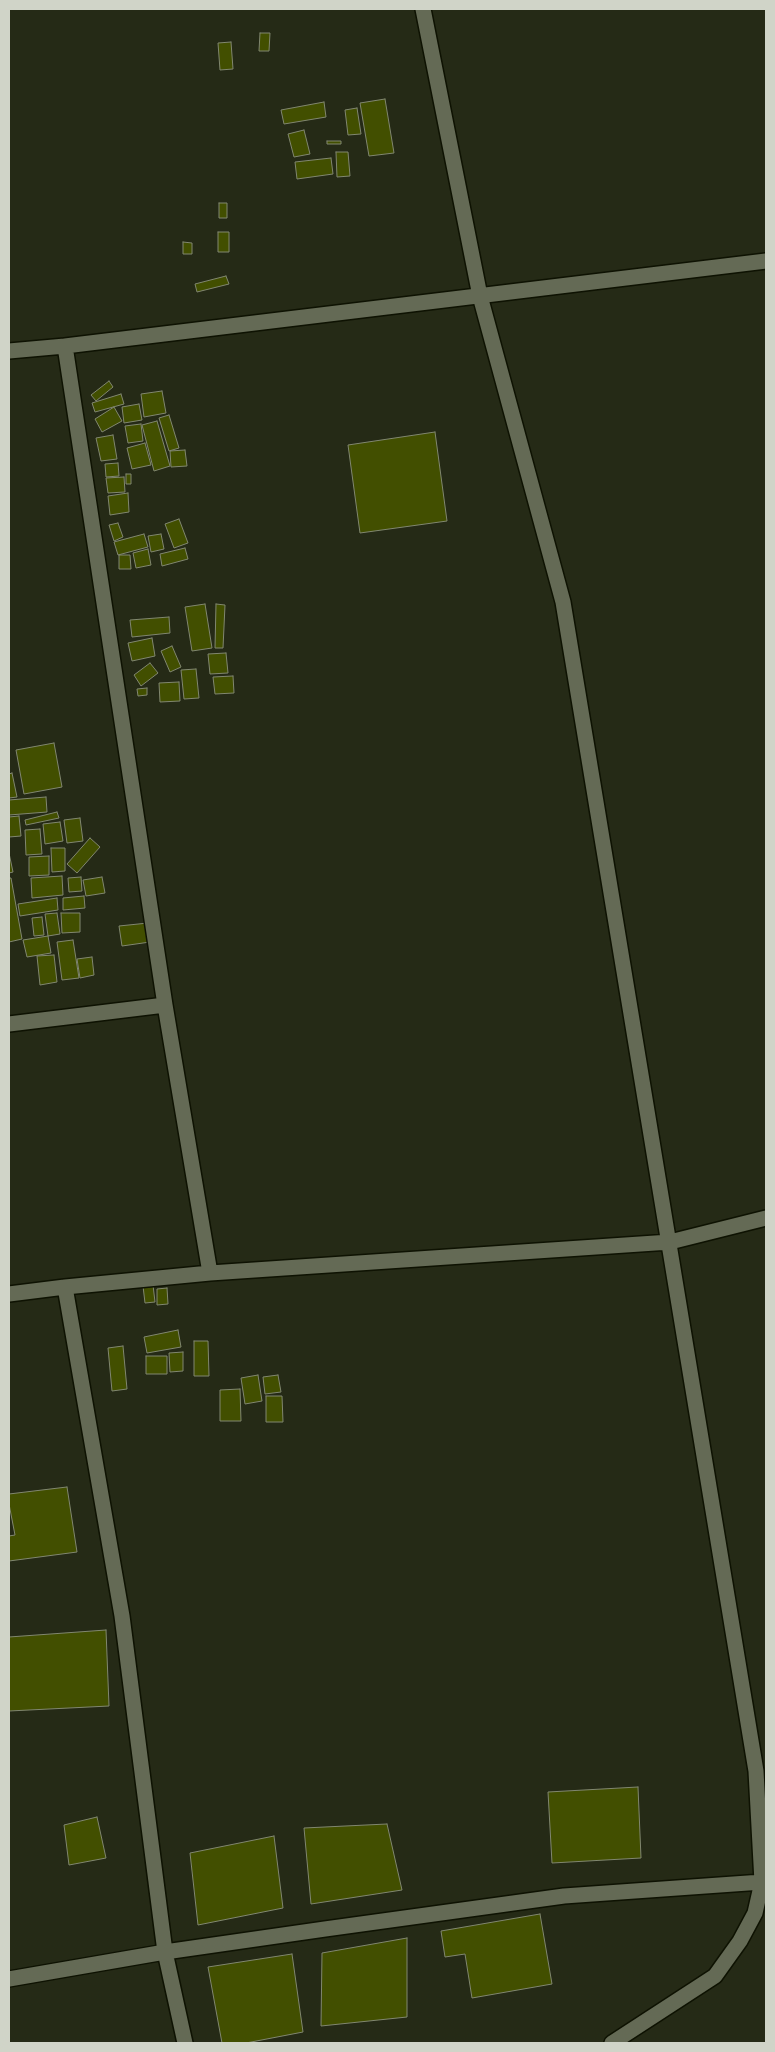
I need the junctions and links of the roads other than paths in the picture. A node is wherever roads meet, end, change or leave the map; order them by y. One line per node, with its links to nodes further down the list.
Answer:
1 (423, 9): 3 (street)
2 (766, 261): 3 (street)
3 (480, 296): 4 (street); 9 (street)
4 (66, 346): 5 (street); 6 (street)
5 (9, 351)
6 (165, 1005): 7 (street); 10 (street)
7 (9, 1024)
8 (766, 1218): 9 (street)
9 (670, 1242): 10 (street); 13 (street)
10 (210, 1273): 11 (street)
11 (66, 1287): 12 (street); 14 (street)
12 (9, 1294)
13 (762, 1882): 14 (street); 17 (street)
14 (165, 1952): 15 (street); 16 (street)
15 (9, 1979)
16 (185, 2043)
17 (612, 2043)

